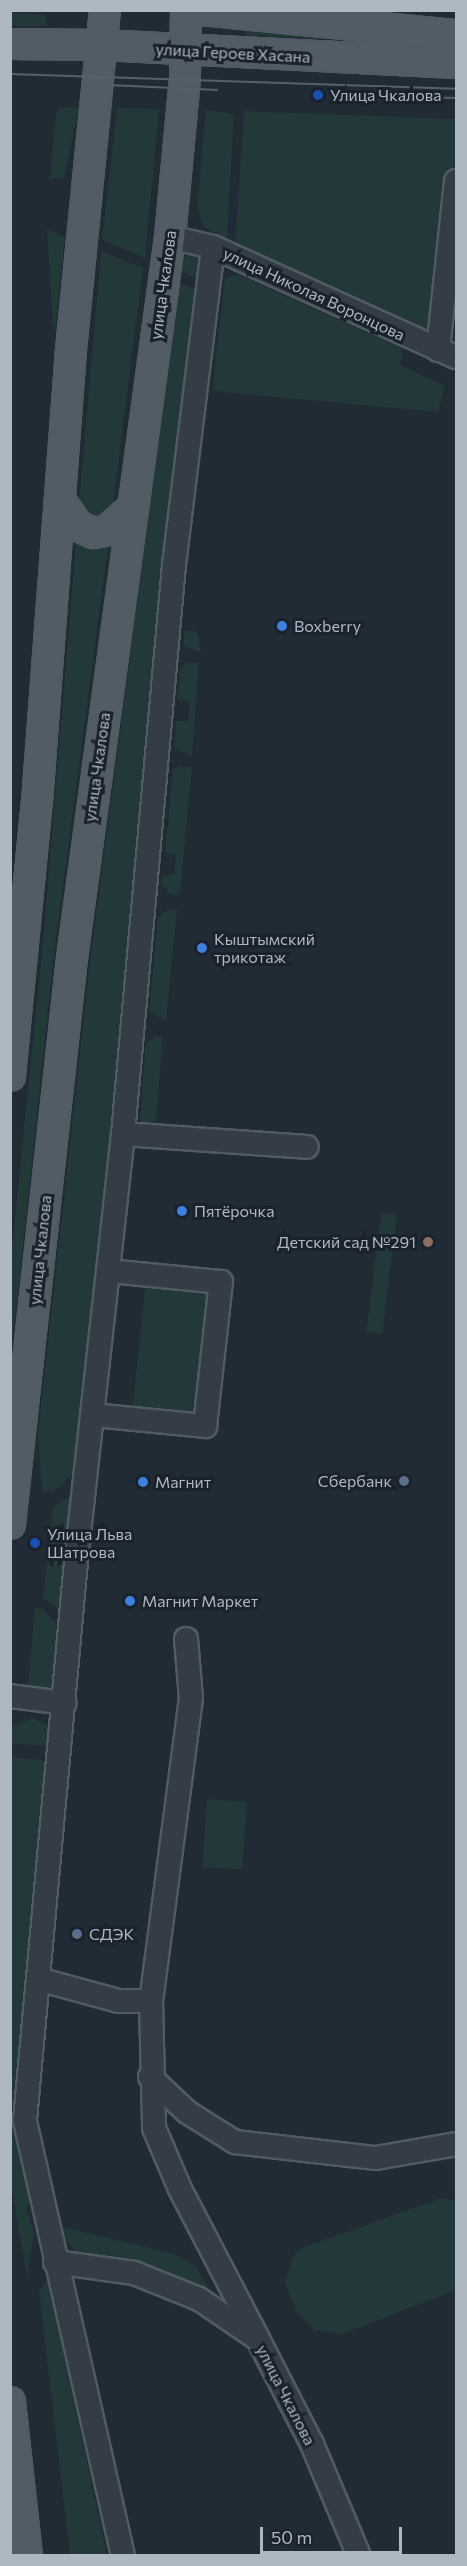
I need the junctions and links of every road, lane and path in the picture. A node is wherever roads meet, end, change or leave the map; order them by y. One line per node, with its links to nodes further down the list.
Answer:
1 (105, 10): 6 (main road)
2 (186, 10): 7 (main road, улица Чкалова)
3 (200, 10): 4 (main road)
4 (456, 35)
5 (10, 44): 6 (main road, улица Героев Хасана)
6 (102, 45): 7 (main road, улица Героев Хасана); 13 (main road)
7 (184, 51): 8 (main road, улица Героев Хасана); 10 (main road, улица Чкалова)
8 (456, 63)
9 (456, 181): 12 (street)
10 (170, 237): 11 (street, улица Николая Воронцова); 14 (main road, улица Чкалова)
11 (213, 247): 12 (street, улица Николая Воронцова); 16 (street)
12 (447, 354)
13 (61, 502): 14 (main road); 15 (main road)
14 (131, 509): 20 (main road, улица Чкалова)
15 (10, 1076)
16 (123, 1134): 17 (street); 18 (street)
17 (308, 1147)
18 (108, 1271): 19 (street); 19 (street)
19 (93, 1415): 23 (street)
20 (10, 1524)
21 (186, 1639): 25 (street)
22 (10, 1695): 23 (street)
23 (65, 1703): 24 (street)
24 (38, 1979): 25 (street); 28 (street)
25 (151, 2001): 26 (street)
26 (150, 2077): 27 (street); 29 (street)
27 (456, 2144)
28 (55, 2262): 29 (street, улица Чкалова); 32 (street)
29 (258, 2339): 33 (street, улица Чкалова)
30 (10, 2402): 31 (main road)
31 (27, 2556)
32 (123, 2556)
33 (359, 2556)

